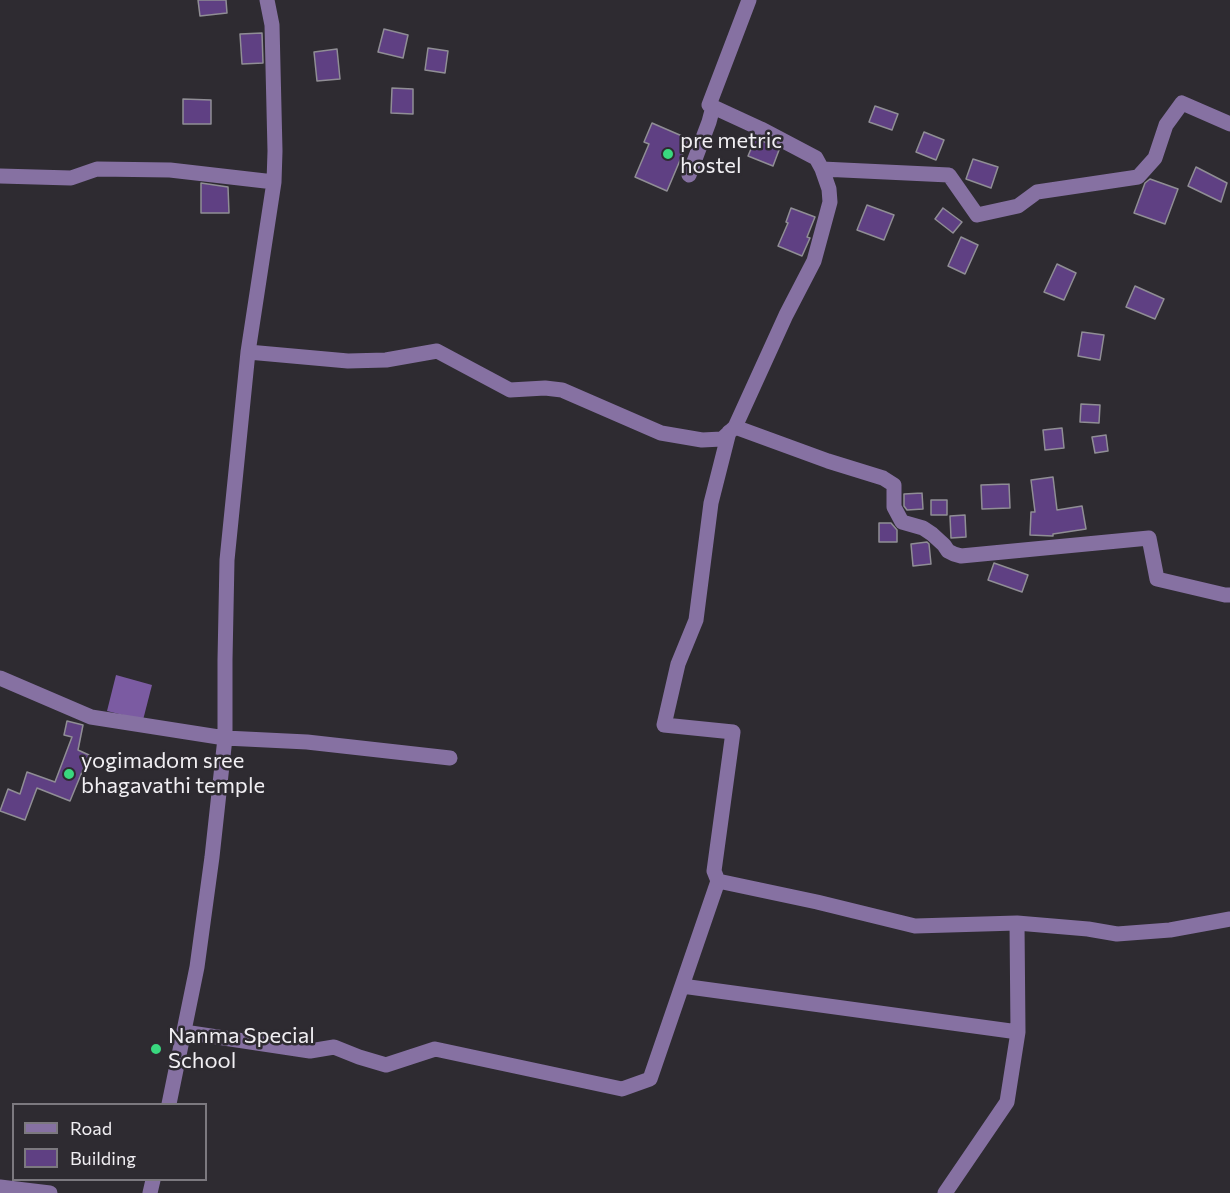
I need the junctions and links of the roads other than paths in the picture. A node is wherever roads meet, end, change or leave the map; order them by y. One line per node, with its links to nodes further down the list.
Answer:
1 (267, 0): 8 (street)
2 (749, 0): 3 (street)
3 (713, 107): 5 (street); 6 (street)
4 (1230, 124): 5 (street)
5 (822, 169): 10 (street)
6 (689, 175)
7 (0, 176): 8 (street)
8 (274, 182): 9 (street)
9 (249, 352): 10 (street); 13 (street)
10 (732, 429): 11 (street); 15 (street)
11 (1230, 595)
12 (0, 678): 13 (street)
13 (225, 738): 14 (street); 19 (street)
14 (450, 758)
15 (718, 881): 17 (street); 18 (street)
16 (1230, 919): 17 (street)
17 (1017, 923): 20 (street)
18 (682, 986): 19 (street); 20 (street)
19 (184, 1032): 21 (street)
20 (1018, 1032): 24 (street)
21 (169, 1103)
22 (0, 1187): 23 (street)
23 (50, 1193)
24 (945, 1193)

